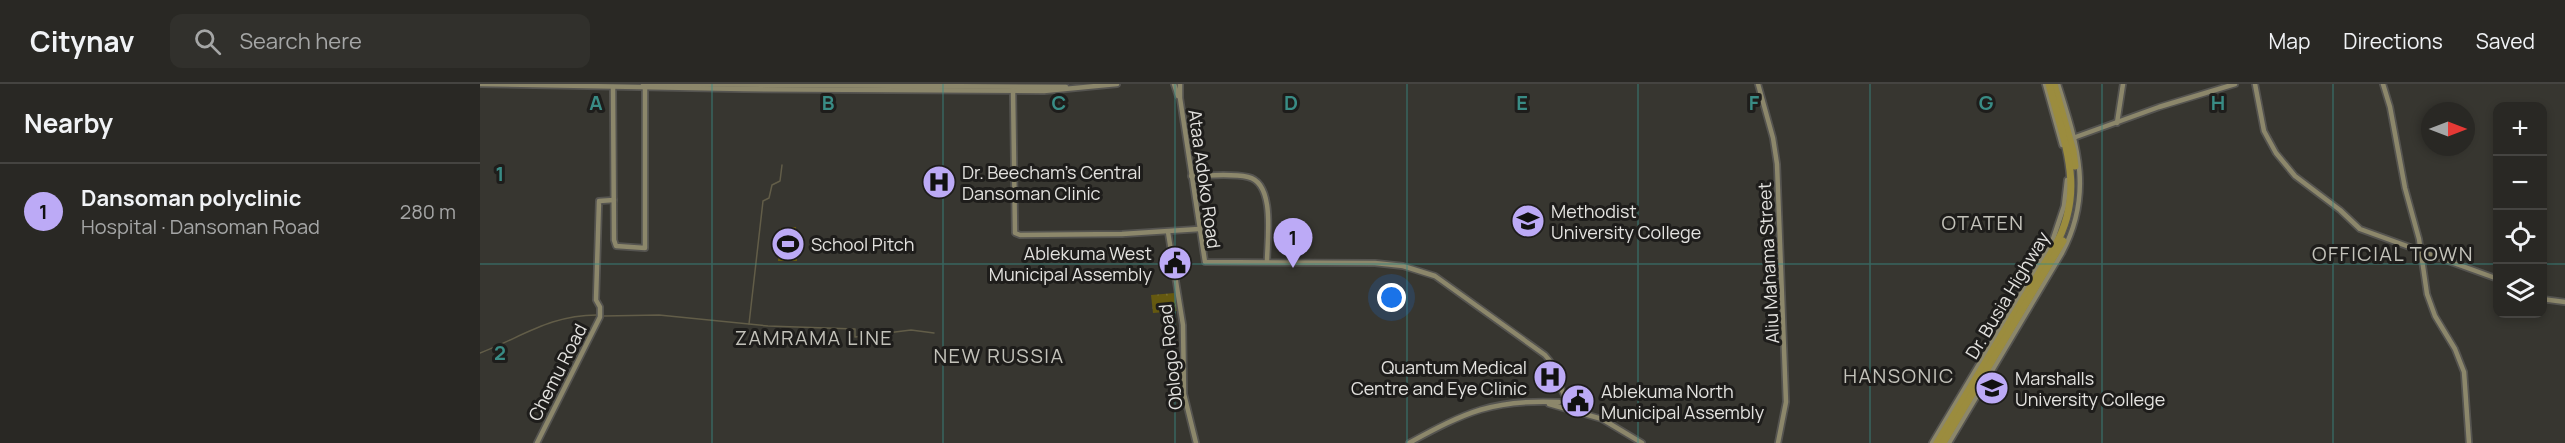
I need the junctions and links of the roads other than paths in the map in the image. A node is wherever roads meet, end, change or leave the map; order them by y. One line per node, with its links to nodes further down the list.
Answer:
1 (480, 84): 14 (street)
2 (1098, 84): 15 (street)
3 (1117, 84): 15 (street)
4 (1174, 84): 16 (street, Ataa Adoko Road)
5 (1180, 84): 16 (street, Ataa Adoko Road)
6 (1758, 84): 37 (street, Aliu Mahama Street)
7 (2047, 84): 18 (highway, Dr. Busia Highway); 26 (street, Dr. Busia Highway)
8 (2056, 84): 18 (highway, Dr. Busia Highway)
9 (2123, 84): 17 (street)
10 (2235, 84): 17 (street)
11 (2255, 84): 24 (street)
12 (2383, 84): 24 (street)
13 (644, 85): 14 (street); 15 (street); 20 (street)
14 (612, 87): 20 (street)
15 (1013, 89): 23 (street)
16 (1180, 98): 19 (street, Ataa Adoko Road)
17 (2117, 123): 18 (street)
18 (2071, 141): 21 (highway, Dr. Busia Highway); 21 (street, Dr. Busia Highway); 26 (highway, Dr. Busia Highway)
19 (1191, 176): 22 (street, Ataa Adoko Road); 25 (street)
20 (614, 200): 33 (street, Chemu Road)
21 (2070, 228): 30 (highway, Dr. Busia Highway); 39 (street, Dr. Busia Highway)
22 (1199, 229): 23 (street); 25 (street, Ataa Adoko Road)
23 (1168, 232): 34 (street, Oblogo Road)
24 (2421, 251): 27 (street); 40 (street)
25 (1267, 262): 31 (street)
26 (2037, 273): 30 (highway, Dr. Busia Highway); 38 (street, Dr. Busia Highway)
27 (2493, 277)
28 (2547, 300): 29 (street)
29 (2565, 302)
30 (1996, 350): 32 (highway, Dr. Busia Highway)
31 (1562, 403): 35 (street); 36 (street)
32 (1940, 442)
33 (537, 443)
34 (1196, 443)
35 (1409, 443)
36 (1642, 443)
37 (1778, 443)
38 (1932, 443)
39 (1948, 443)
40 (2469, 443)

